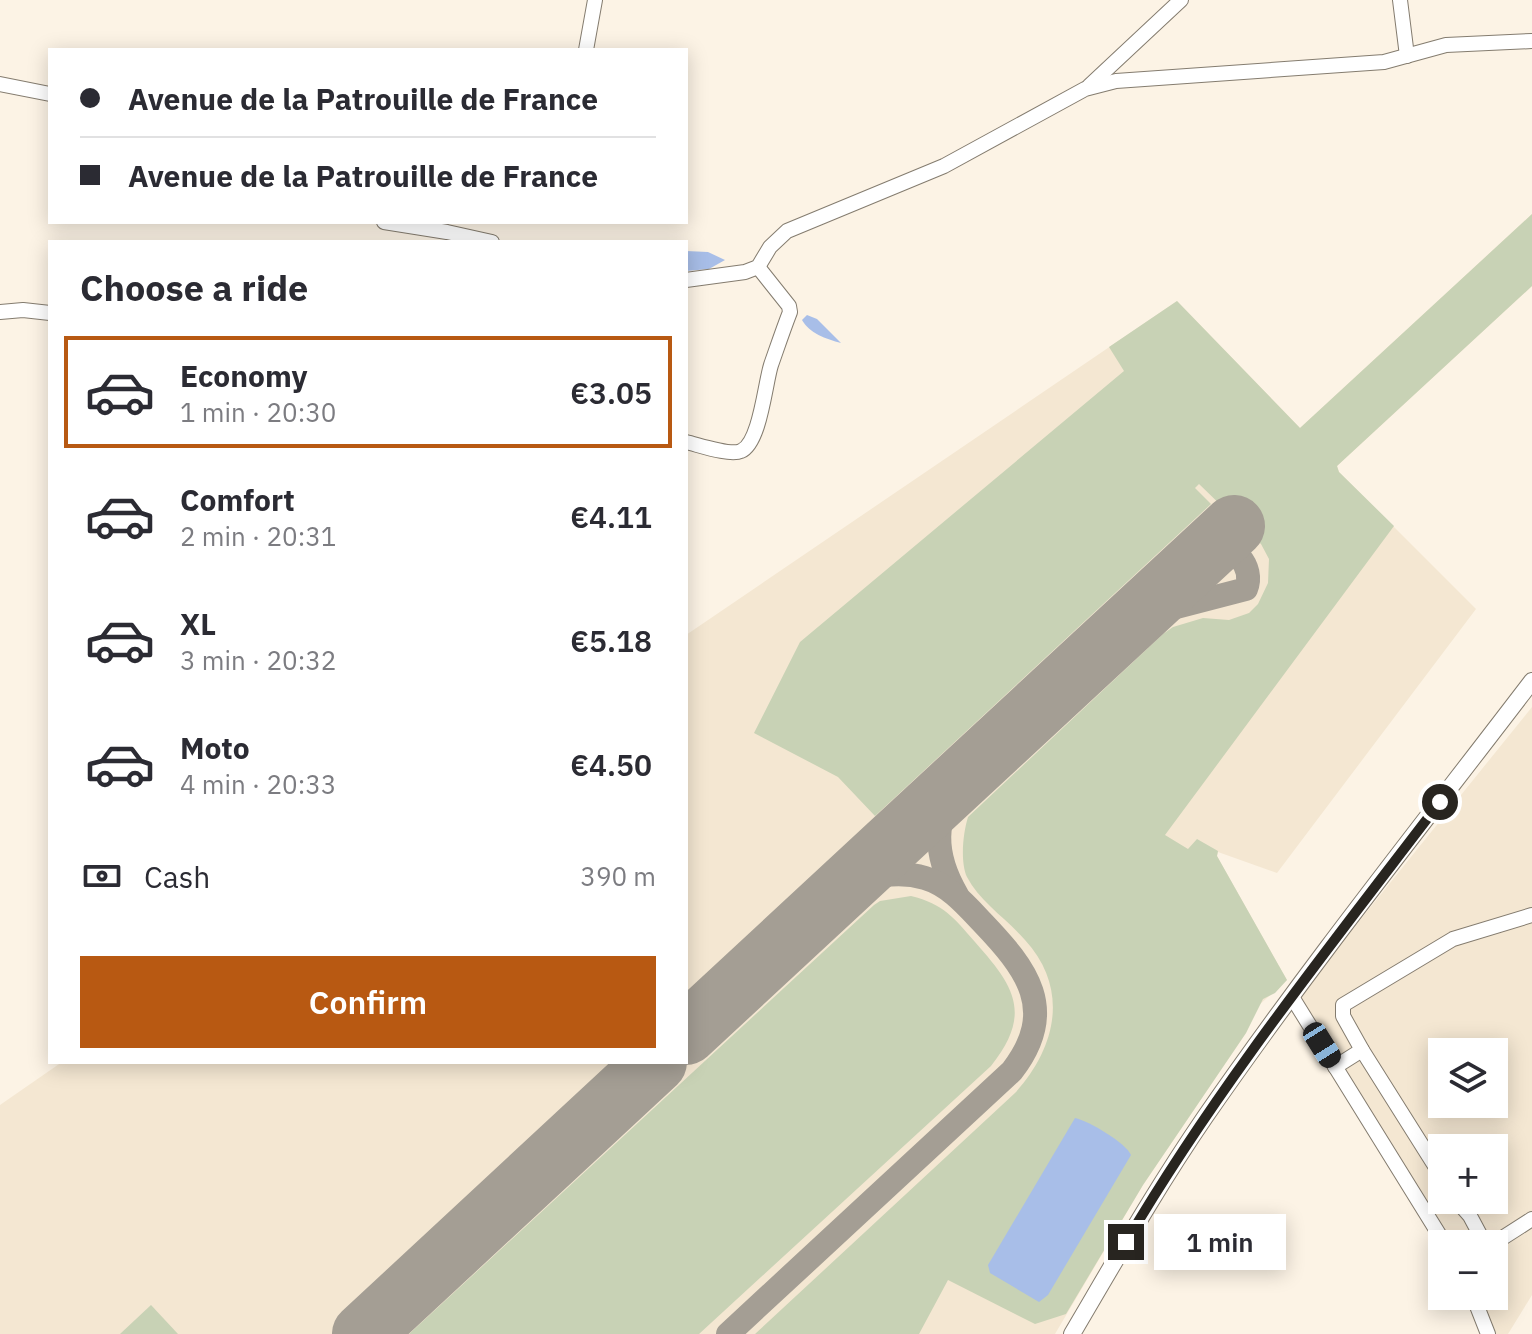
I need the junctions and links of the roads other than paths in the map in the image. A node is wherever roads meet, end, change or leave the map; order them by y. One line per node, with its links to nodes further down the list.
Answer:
1 (595, 0): 5 (street)
2 (1181, 0): 8 (street)
3 (1400, 0): 6 (street)
4 (1532, 41): 6 (street)
5 (586, 48)
6 (1407, 56): 8 (street)
7 (0, 84): 9 (street)
8 (1085, 89): 13 (street)
9 (48, 94)
10 (396, 224): 11 (street)
11 (446, 232): 12 (street)
12 (483, 240)
13 (758, 267): 14 (street); 17 (street)
14 (688, 280)
15 (0, 312): 16 (street)
16 (48, 313)
17 (688, 442)
18 (1532, 681): 20 (main road)
19 (1532, 915): 21 (street)
20 (1292, 997): 22 (street); 28 (main road)
21 (1362, 1050): 22 (street); 23 (street)
22 (1335, 1067): 25 (street)
23 (1428, 1155)
24 (1532, 1219): 26 (street)
25 (1436, 1230)
26 (1508, 1234)
27 (1479, 1310): 29 (street)
28 (1072, 1334)
29 (1488, 1334)

